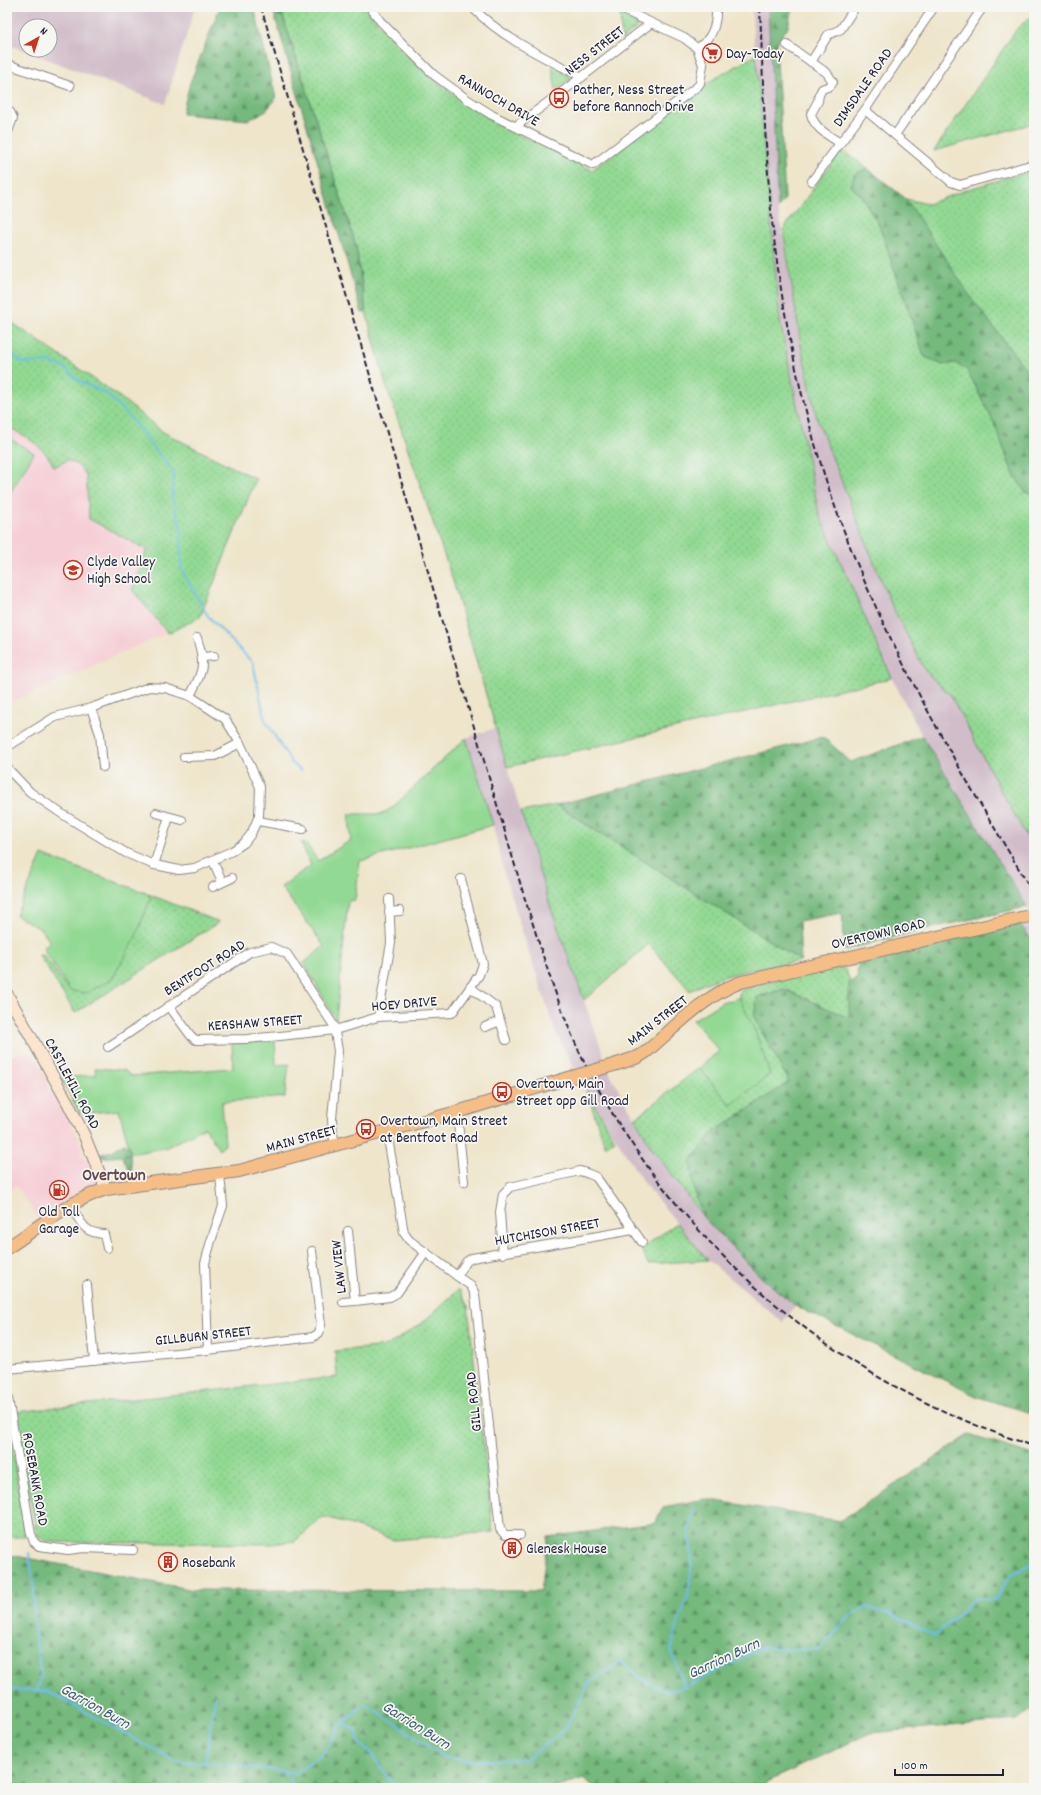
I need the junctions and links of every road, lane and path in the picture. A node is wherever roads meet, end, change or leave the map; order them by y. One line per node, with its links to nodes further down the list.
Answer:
1 (370, 7): 17 (street, RANNOCH DRIVE)
2 (472, 7): 13 (street)
3 (617, 7): 8 (street)
4 (716, 7): 10 (street)
5 (855, 7): 11 (street)
6 (934, 7): 15 (street, DIMSDALE ROAD)
7 (983, 7): 19 (street)
8 (650, 23): 10 (street); 13 (street, NESS STREET)
9 (787, 45): 11 (street)
10 (696, 48): 17 (street, RANNOCH DRIVE)
11 (811, 62): 20 (street)
12 (7, 64): 14 (street)
13 (582, 77): 17 (street, NESS STREET)
14 (70, 86)
15 (865, 110): 19 (street); 20 (street, DIMSDALE ROAD)
16 (7, 111): 18 (street)
17 (516, 126)
18 (7, 134)
19 (895, 135): 21 (street)
20 (840, 143): 22 (street, DIMSDALE ROAD)
21 (1034, 164)
22 (812, 181)
23 (197, 638): 25 (street)
24 (214, 656): 25 (street)
25 (203, 657): 26 (street)
26 (190, 696): 27 (street); 28 (street)
27 (91, 708): 29 (street); 31 (street)
28 (240, 743): 30 (street); 36 (street)
29 (7, 747)
30 (184, 757)
31 (104, 767)
32 (7, 768): 39 (street)
33 (156, 813): 34 (street)
34 (169, 817): 35 (street); 39 (street)
35 (182, 820)
36 (258, 821): 37 (street); 38 (street)
37 (303, 829)
38 (213, 861): 39 (street); 42 (street)
39 (154, 865)
40 (232, 878): 42 (street)
41 (461, 879): 49 (street, HOEY DRIVE)
42 (222, 882): 43 (street)
43 (213, 887)
44 (389, 899): 46 (street)
45 (400, 911): 46 (street)
46 (389, 912): 52 (street)
47 (1028, 916): 48 (main road, OVERTOWN ROAD)
48 (730, 986): 58 (main road, MAIN STREET, bridge)
49 (470, 987): 52 (street, HOEY DRIVE); 53 (street)
50 (8, 1000): 63 (main road, CASTLEHILL ROAD)
51 (168, 1006): 55 (street, KERSHAW STREET); 55 (street, BENTFOOT ROAD); 57 (street, BENTFOOT ROAD)
52 (378, 1016): 55 (street, HOEY DRIVE)
53 (500, 1022): 54 (street); 56 (street)
54 (485, 1027)
55 (334, 1030): 60 (street, BENTFOOT ROAD)
56 (506, 1040)
57 (108, 1047)
58 (457, 1112): 59 (main road, MAIN STREET); 62 (street)
59 (387, 1132): 60 (main road, MAIN STREET); 71 (street, GILL ROAD)
60 (336, 1146): 61 (main road, MAIN STREET)
61 (220, 1175): 63 (main road, MAIN STREET); 77 (street)
62 (464, 1182)
63 (106, 1189): 64 (main road, MAIN STREET)
64 (70, 1206): 68 (main road, MAIN STREET); 69 (street)
65 (633, 1230): 67 (street); 72 (street, HUTCHISON STREET); 72 (street)
66 (348, 1231): 75 (street, LAW VIEW)
67 (642, 1242)
68 (7, 1248)
69 (107, 1248)
70 (312, 1251): 77 (street, GILLBURN STREET)
71 (426, 1252): 73 (street, GILL ROAD); 75 (street, LAW VIEW)
72 (503, 1254): 73 (street, HUTCHISON STREET)
73 (457, 1276): 81 (street, GILL ROAD)
74 (87, 1285): 78 (street)
75 (355, 1301): 76 (street, LAW VIEW)
76 (343, 1302)
77 (208, 1350): 78 (street, GILLBURN STREET)
78 (94, 1361): 79 (street, GILLBURN STREET)
79 (7, 1369)
80 (7, 1392): 82 (street, ROSEBANK ROAD)
81 (520, 1535)
82 (133, 1550)

